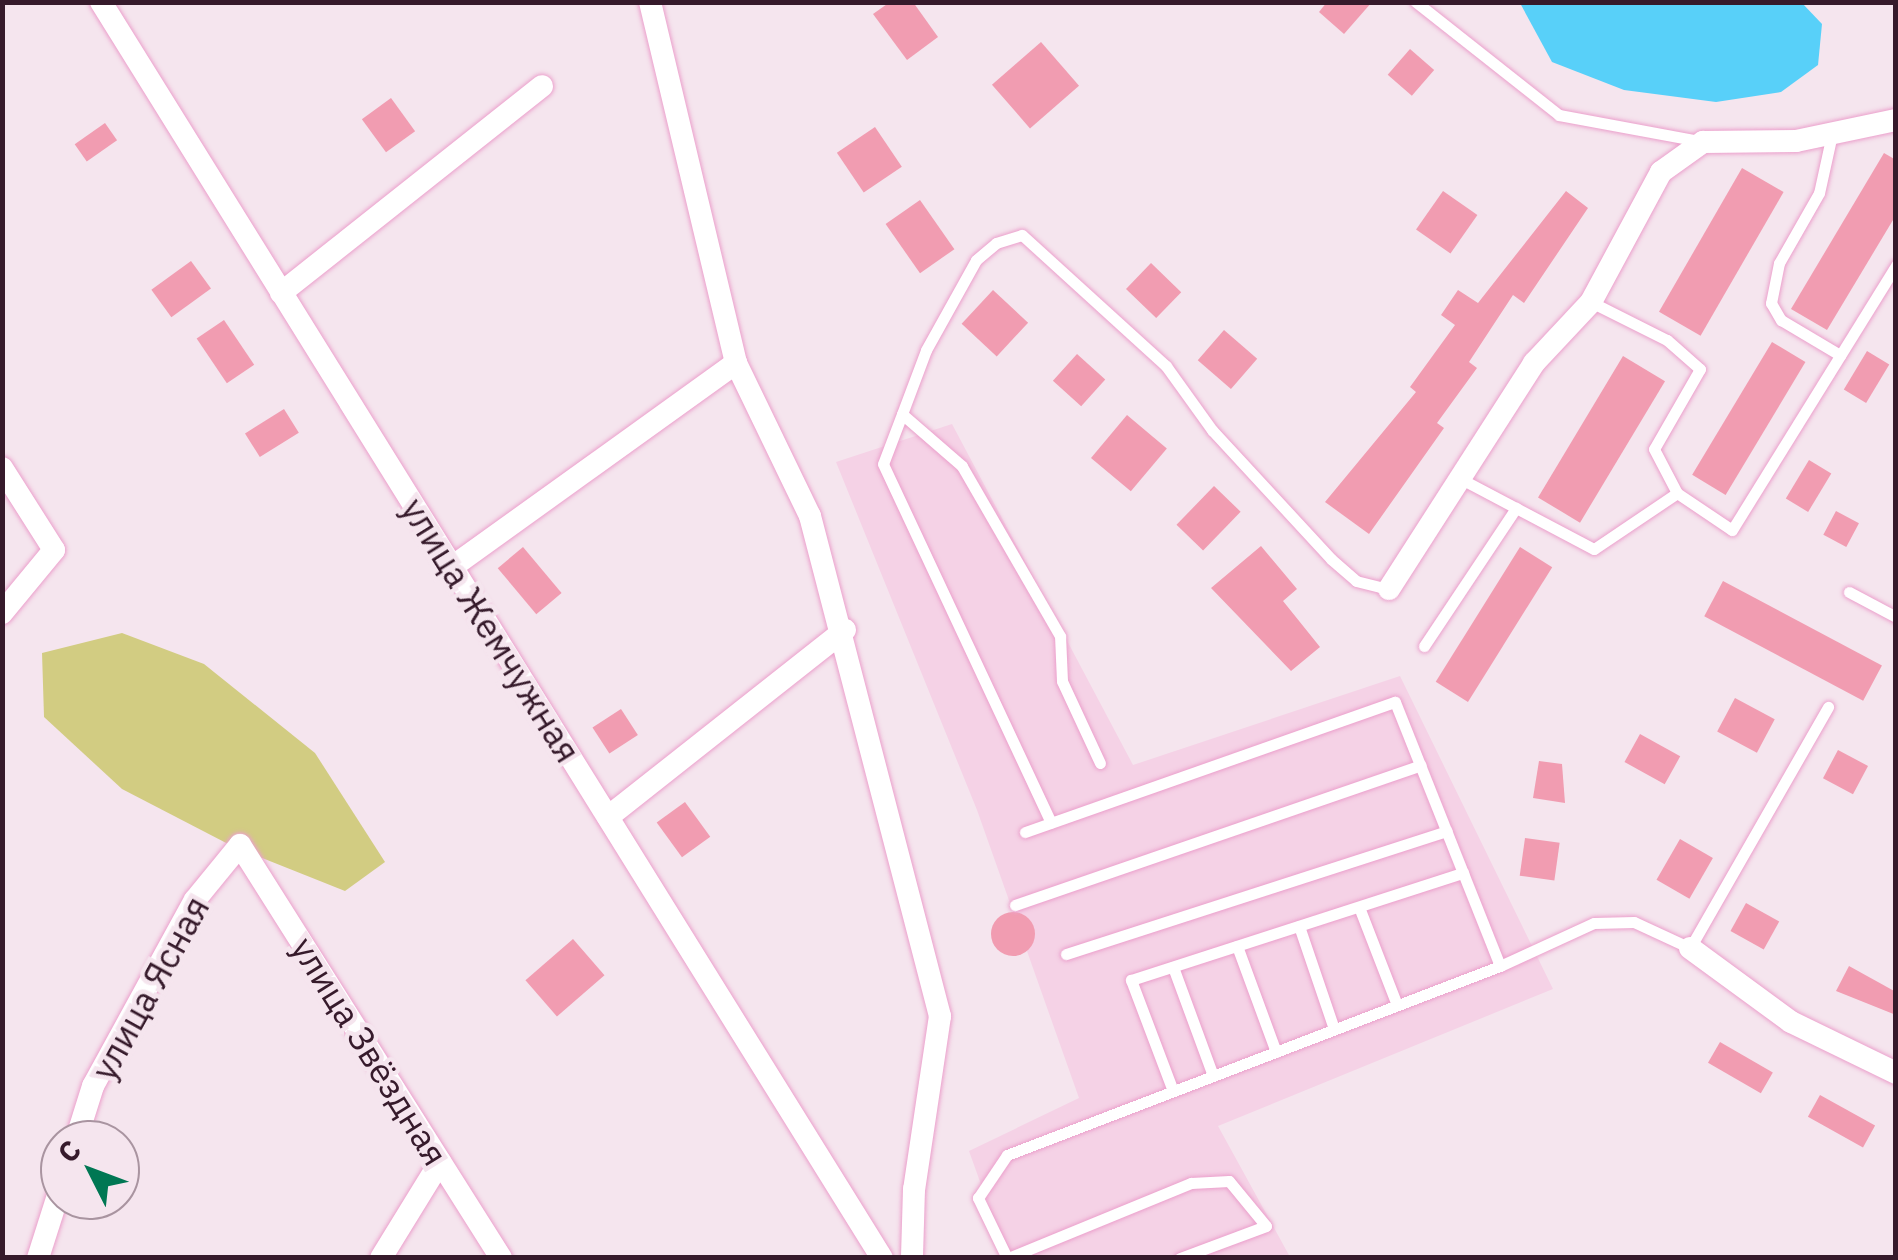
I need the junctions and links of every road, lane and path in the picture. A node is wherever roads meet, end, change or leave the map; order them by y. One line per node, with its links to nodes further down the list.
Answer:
1 (101, 2): 9 (street, улица Жемчужная)
2 (650, 2): 12 (street)
3 (1416, 2): 7 (lane)
4 (542, 86): 9 (street)
5 (1896, 120): 6 (street)
6 (1832, 134): 7 (street); 11 (lane)
7 (1703, 142): 10 (street)
8 (1896, 264): 11 (lane)
9 (281, 293): 18 (street, улица Жемчужная)
10 (1591, 302): 15 (street); 16 (lane)
11 (1840, 356): 16 (lane)
12 (736, 363): 18 (street); 23 (street)
13 (902, 414): 19 (lane); 26 (lane); 29 (lane)
14 (2, 468): 21 (street)
15 (1463, 480): 17 (lane); 19 (street)
16 (1677, 493): 17 (lane)
17 (1516, 508): 24 (lane)
18 (452, 567): 28 (street, улица Жемчужная)
19 (1389, 589)
20 (1849, 592): 22 (lane)
21 (2, 612)
22 (1896, 617)
23 (845, 630): 28 (street); 55 (street)
24 (1424, 646)
25 (1828, 708): 38 (lane)
26 (1100, 763)
27 (1422, 765): 29 (lane); 30 (lane); 34 (lane)
28 (608, 817): 54 (street, улица Жемчужная)
29 (1050, 823): 31 (lane)
30 (1447, 830): 33 (lane); 39 (lane)
31 (1024, 832)
32 (240, 845): 48 (street, улица Ясная); 49 (street, улица Звёздная)
33 (1463, 873): 35 (lane); 40 (lane)
34 (1015, 905)
35 (1359, 907): 36 (lane); 42 (lane)
36 (1299, 926): 37 (lane); 43 (lane)
37 (1237, 946): 41 (lane); 44 (lane)
38 (1690, 948): 40 (lane); 45 (street)
39 (1066, 954)
40 (1500, 966): 42 (lane)
41 (1172, 967): 46 (lane); 47 (lane)
42 (1397, 1005): 43 (lane)
43 (1334, 1030): 44 (lane)
44 (1276, 1052): 46 (lane)
45 (1896, 1073)
46 (1213, 1076): 47 (lane)
47 (1173, 1091): 56 (lane)
48 (82, 1120)
49 (440, 1162): 52 (street); 53 (street, улица Звёздная)
50 (50, 1220): 51 (street)
51 (38, 1258)
52 (381, 1258)
53 (501, 1258)
54 (882, 1258)
55 (912, 1258)
56 (1008, 1258): 57 (lane)
57 (1180, 1258)

